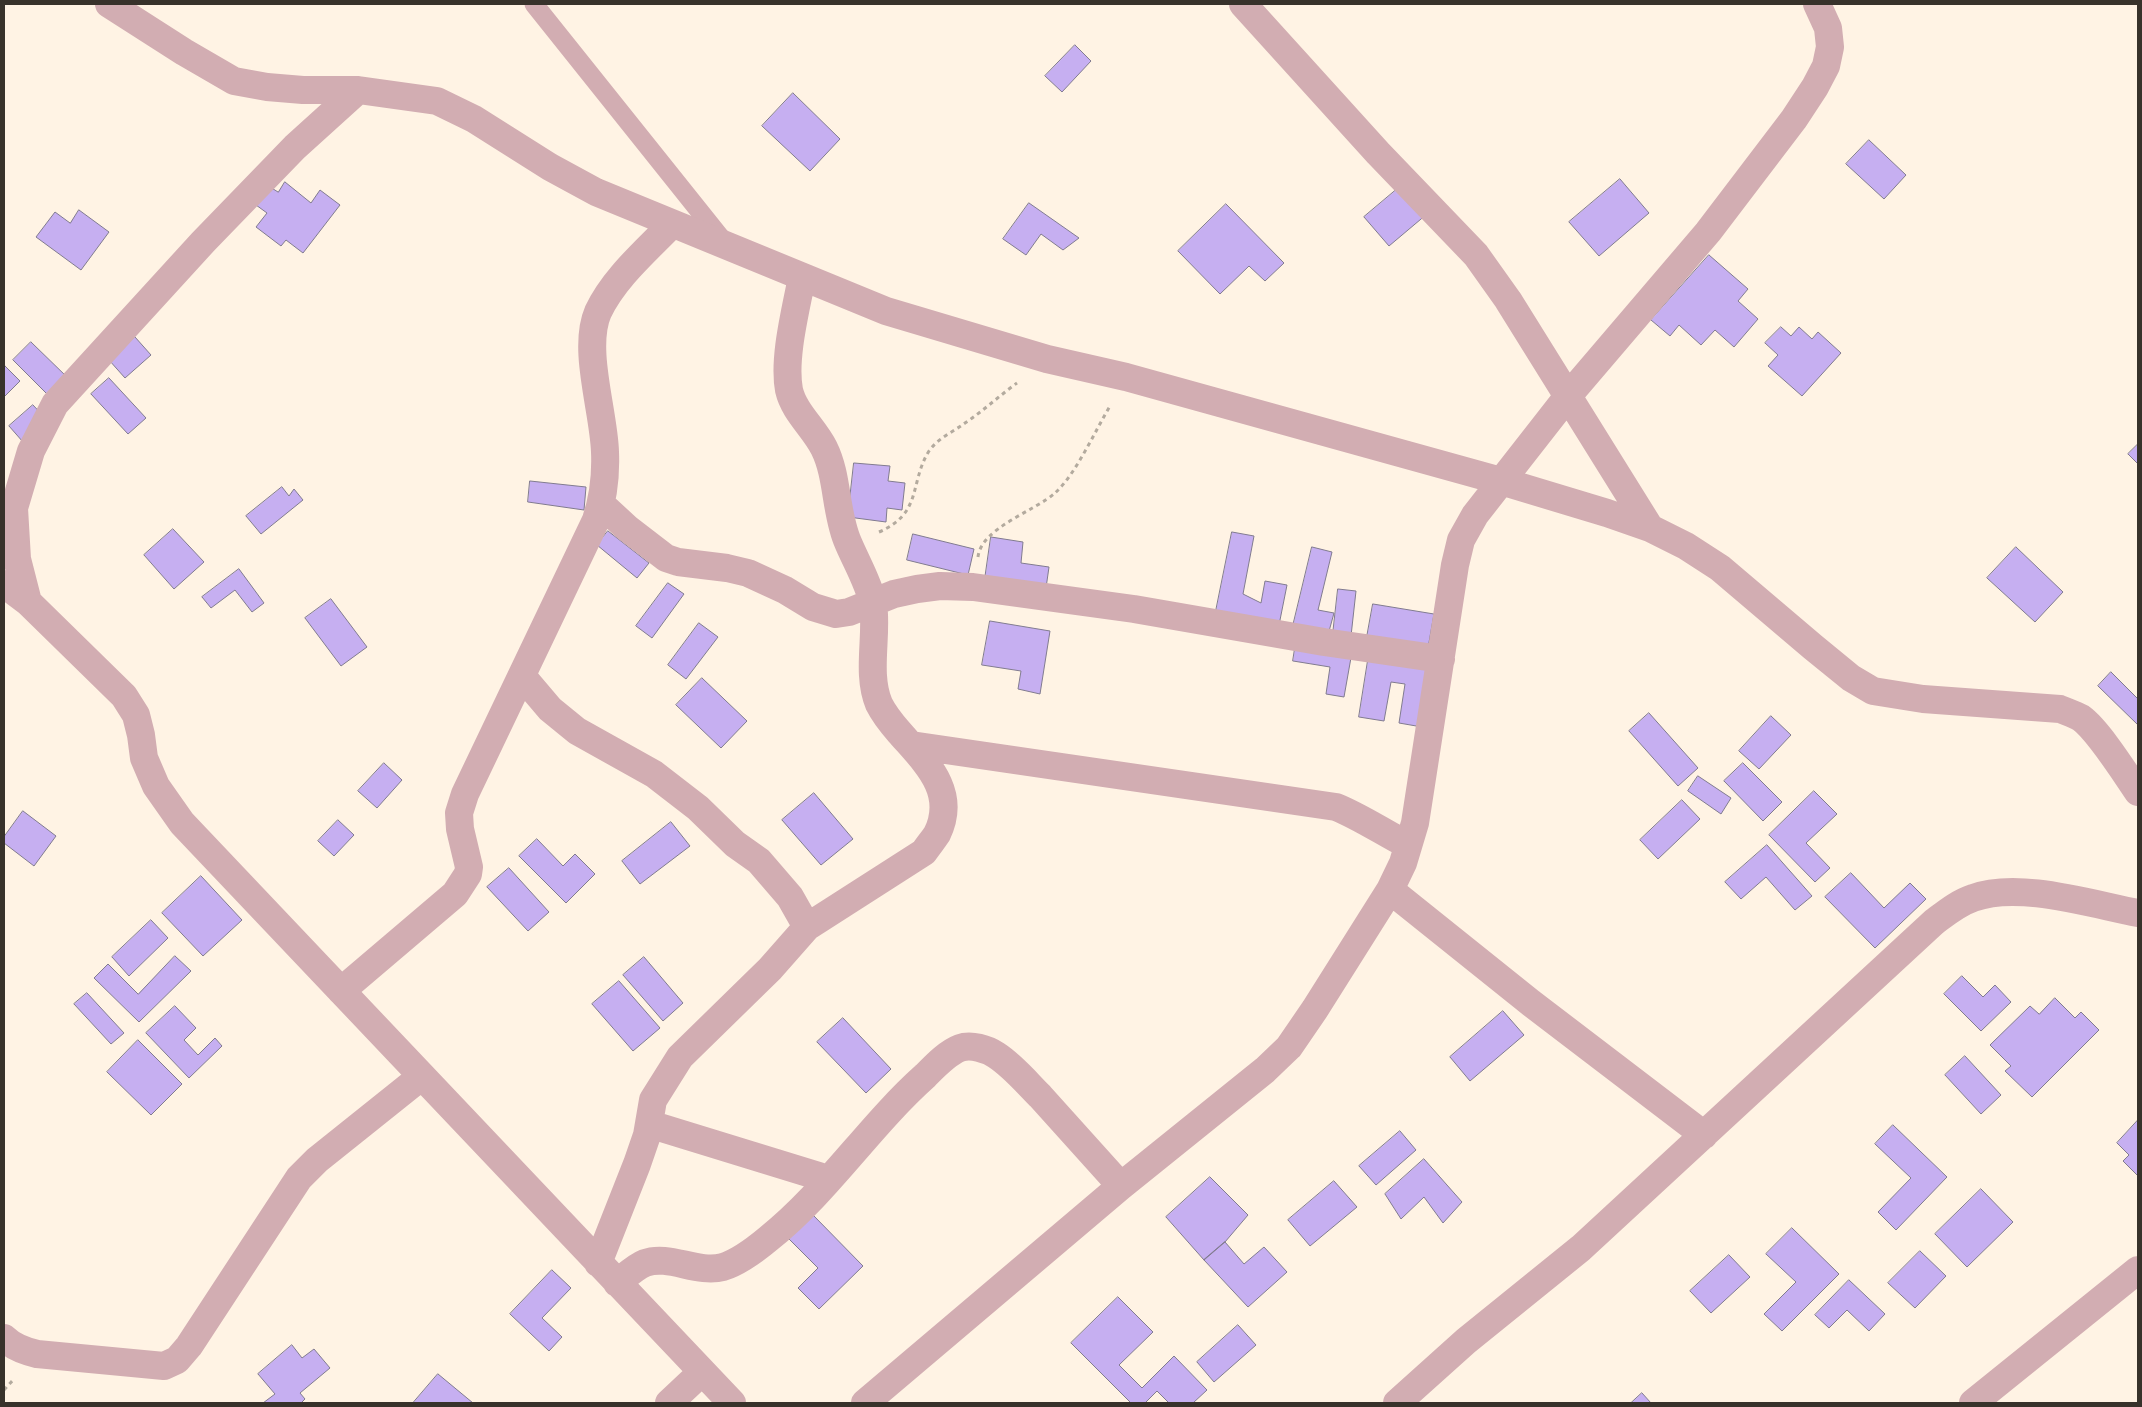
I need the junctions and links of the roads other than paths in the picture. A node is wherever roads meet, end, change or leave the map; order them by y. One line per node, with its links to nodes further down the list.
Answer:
1 (109, 4): 5 (street)
2 (534, 4): 7 (lane)
3 (1243, 4): 9 (street)
4 (1817, 4): 9 (street)
5 (358, 90): 6 (street); 14 (street)
6 (672, 224): 7 (street); 11 (street)
7 (728, 247): 8 (street)
8 (802, 277): 10 (street); 15 (street)
9 (1568, 396): 10 (street); 12 (street)
10 (1501, 481): 12 (street); 16 (street)
11 (601, 504): 15 (street); 17 (street)
12 (1650, 528): 19 (street)
13 (4, 584): 14 (street)
14 (28, 602): 24 (street)
15 (872, 603): 16 (street); 18 (street)
16 (1441, 659): 20 (street)
17 (522, 676): 23 (street); 24 (street)
18 (911, 745): 20 (street); 23 (street)
19 (2138, 792)
20 (1408, 846): 21 (street)
21 (1390, 890): 27 (street); 29 (street)
22 (2138, 913): 27 (street)
23 (807, 927): 26 (street)
24 (341, 991): 25 (street)
25 (422, 1076): 30 (street); 33 (street)
26 (649, 1124): 28 (street); 30 (street)
27 (1704, 1135): 38 (street)
28 (828, 1179): 29 (street); 32 (street)
29 (1121, 1186): 37 (street)
30 (598, 1263): 32 (street)
31 (2138, 1270): 39 (street)
32 (617, 1283): 34 (street)
33 (4, 1338)
34 (702, 1372): 35 (street); 36 (street)
35 (668, 1403)
36 (732, 1403)
37 (866, 1403)
38 (1397, 1403)
39 (1973, 1403)

